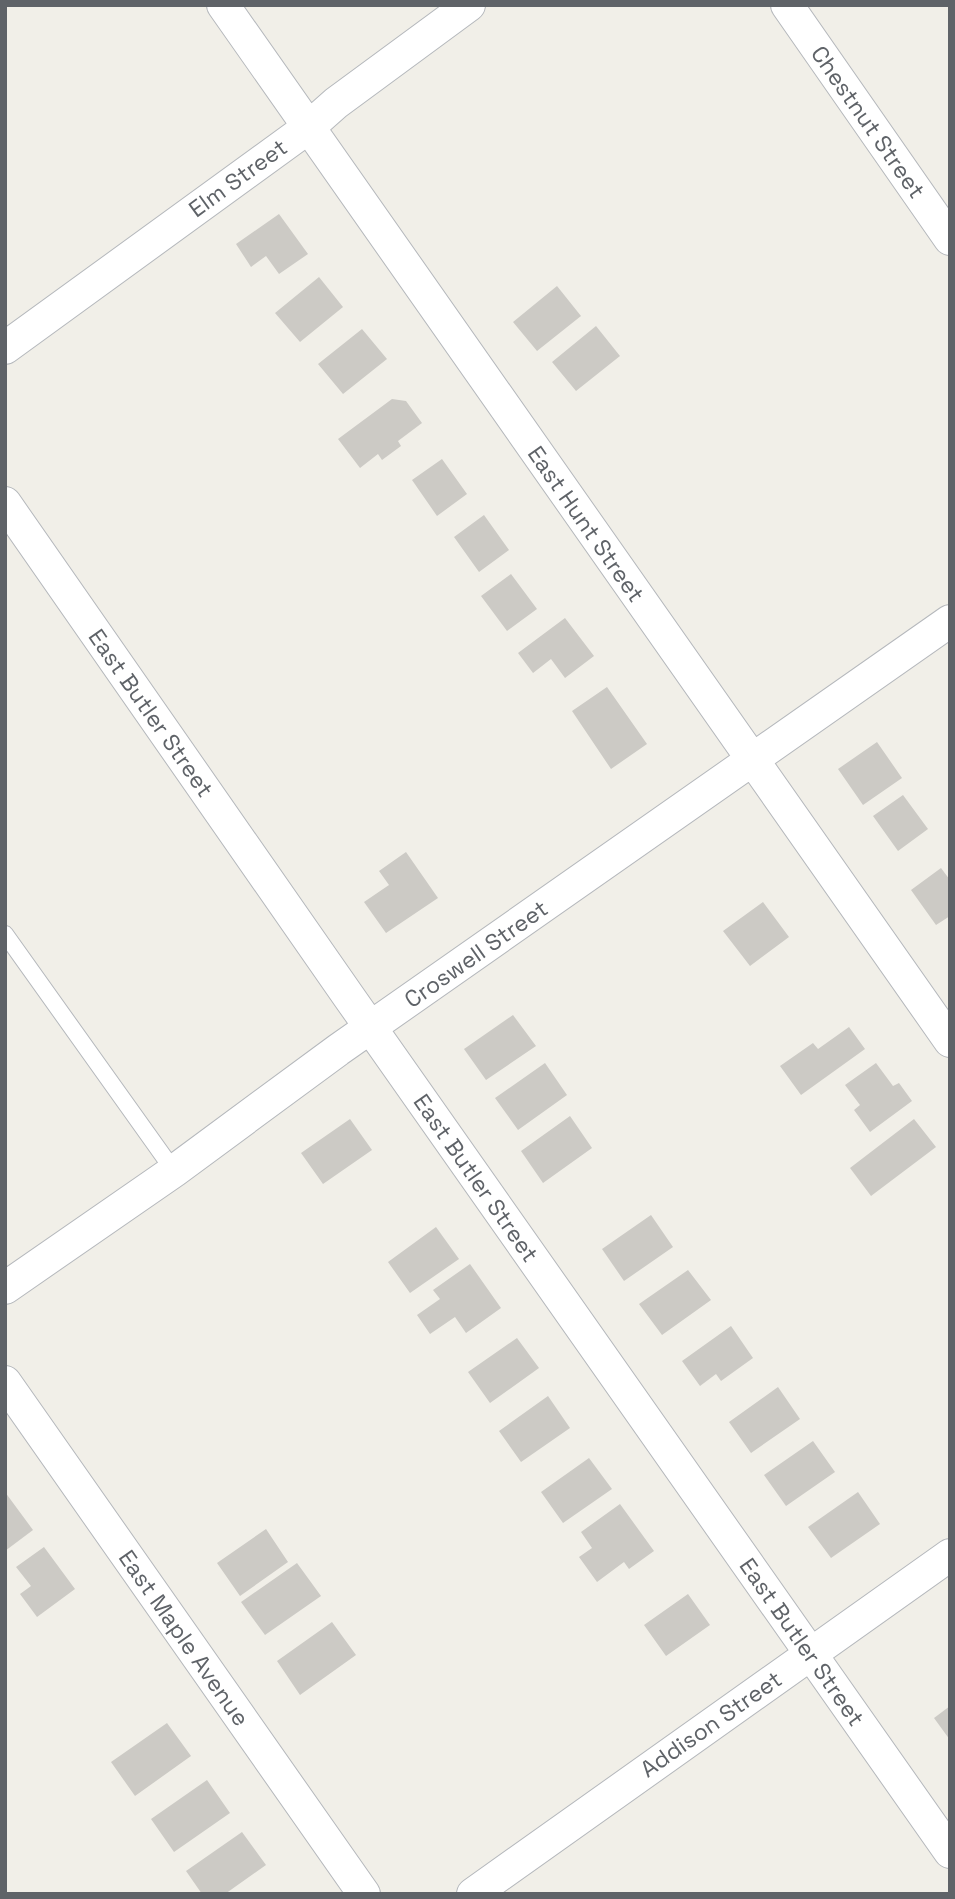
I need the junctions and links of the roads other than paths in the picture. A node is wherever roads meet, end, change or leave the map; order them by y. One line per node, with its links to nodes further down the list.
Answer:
1 (223, 5): 4 (street, East Hunt Street)
2 (469, 5): 4 (street, Elm Street)
3 (787, 5): 5 (street, Chestnut Street)
4 (309, 127): 6 (street, Elm Street); 9 (street, East Hunt Street)
5 (950, 239)
6 (5, 348)
7 (5, 503): 11 (street, East Butler Street)
8 (950, 621): 9 (street, Croswell Street)
9 (752, 761): 11 (street, Croswell Street); 12 (street, East Hunt Street)
10 (5, 934): 13 (lane)
11 (370, 1029): 13 (street, Croswell Street); 17 (street, East Butler Street)
12 (950, 1041)
13 (174, 1171): 14 (street, Croswell Street)
14 (5, 1288)
15 (5, 1382): 19 (street, East Maple Avenue)
16 (950, 1555): 17 (street, Addison Street)
17 (810, 1654): 18 (street, East Butler Street); 20 (street, Addison Street)
18 (950, 1852)
19 (364, 1894)
20 (473, 1894)

